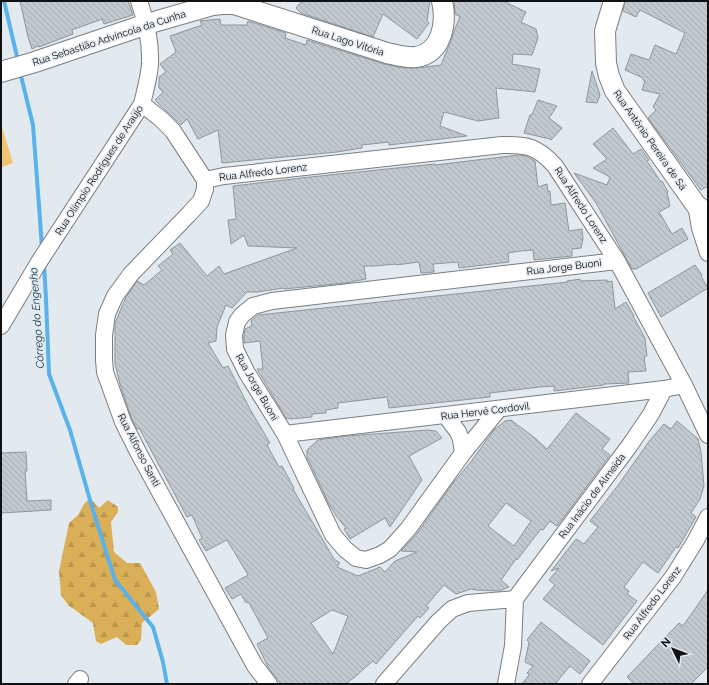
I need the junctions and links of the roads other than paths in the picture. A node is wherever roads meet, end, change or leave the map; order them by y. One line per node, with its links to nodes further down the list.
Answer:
1 (138, 1): 5 (street, Rua Olímpio Rodrigues de Araújo)
2 (442, 1): 4 (street, Rua Lago Vitória)
3 (614, 1): 9 (street, Rua Antônio Pereira de Sá)
4 (214, 3): 5 (street, Rua Sebastião Advíncola da Cunha)
5 (147, 24): 6 (street, Rua Sebastião Advíncola da Cunha); 7 (street, Rua Olímpio Rodrigues de Araújo)
6 (5, 70)
7 (142, 104): 8 (street); 12 (street, Rua Olímpio Rodrigues de Araújo)
8 (205, 180): 11 (street, Rua Alfredo Lorenz); 22 (street, Rua Alfonso Santi)
9 (702, 209): 10 (street, Rua Antônio Pereira de Sá)
10 (708, 253)
11 (617, 261): 13 (street, Rua Alfredo Lorenz); 17 (street, Rua Jorge Buoni)
12 (1, 326)
13 (684, 385): 14 (street, Rua Hervé Cordovil); 18 (street, Rua Alfredo Lorenz)
14 (664, 390): 15 (street, Rua Hervé Cordovil); 21 (street, Rua Inácio de Almeida)
15 (498, 410): 16 (street, Rua Hervé Cordovil); 19 (street, Rua Jorge Buoni)
16 (446, 416): 17 (street, Rua Hervé Cordovil); 19 (street)
17 (285, 434): 19 (street, Rua Jorge Buoni)
18 (708, 435)
19 (463, 453)
20 (708, 517): 25 (street, Rua Alfredo Lorenz)
21 (515, 598): 23 (street); 24 (street)
22 (269, 684)
23 (384, 684)
24 (506, 684)
25 (590, 684)

